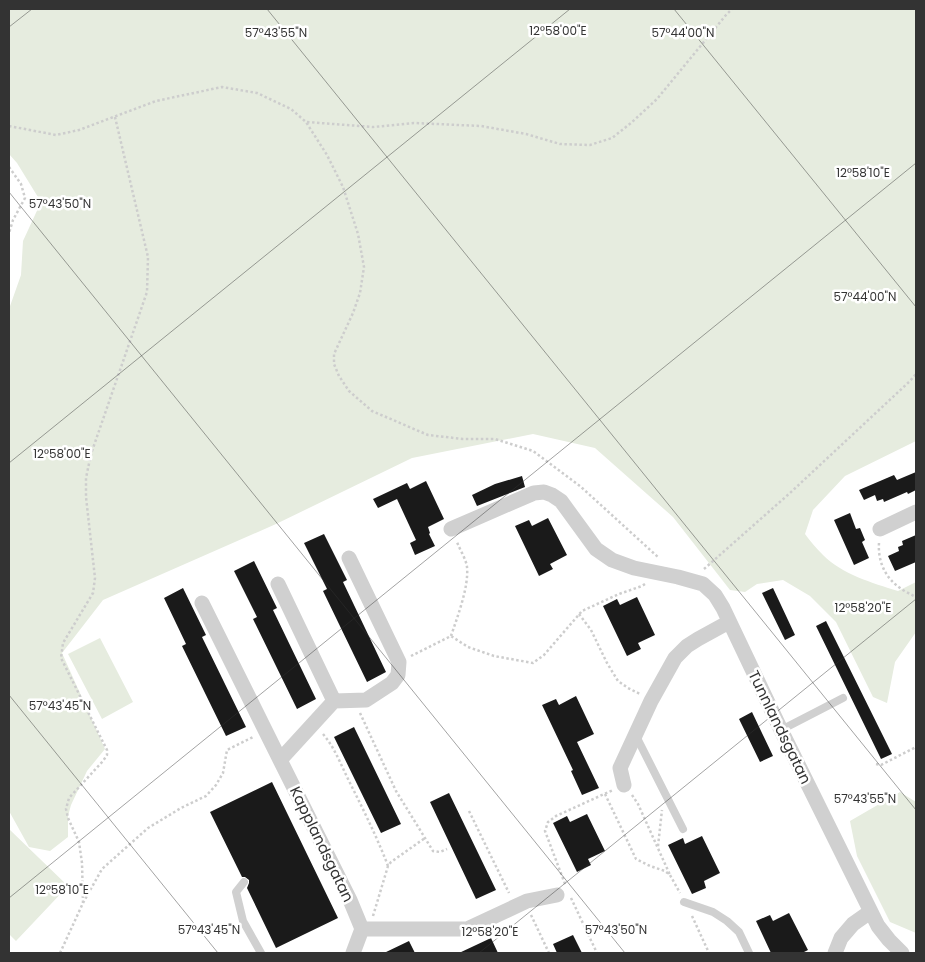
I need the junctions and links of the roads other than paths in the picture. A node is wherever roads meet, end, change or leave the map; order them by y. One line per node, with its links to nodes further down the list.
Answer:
1 (916, 512): 3 (street)
2 (451, 529): 7 (street, Tunnlandsgatan)
3 (880, 529)
4 (349, 558): 9 (street)
5 (278, 584): 9 (street)
6 (202, 603): 12 (street, Kapplandsgatan)
7 (729, 622): 10 (street, Tunnlandsgatan); 11 (street)
8 (844, 698): 10 (lane)
9 (334, 701): 12 (street)
10 (781, 730): 18 (street, Tunnlandsgatan)
11 (636, 736): 13 (street); 14 (lane)
12 (280, 760): 19 (street, Kapplandsgatan)
13 (624, 785)
14 (683, 829)
15 (244, 882): 20 (lane)
16 (556, 895): 19 (street)
17 (684, 902): 22 (lane)
18 (870, 912): 23 (street); 24 (street, Tunnlandsgatan)
19 (365, 929): 21 (street)
20 (261, 953)
21 (353, 953)
22 (749, 953)
23 (835, 953)
24 (902, 953)

